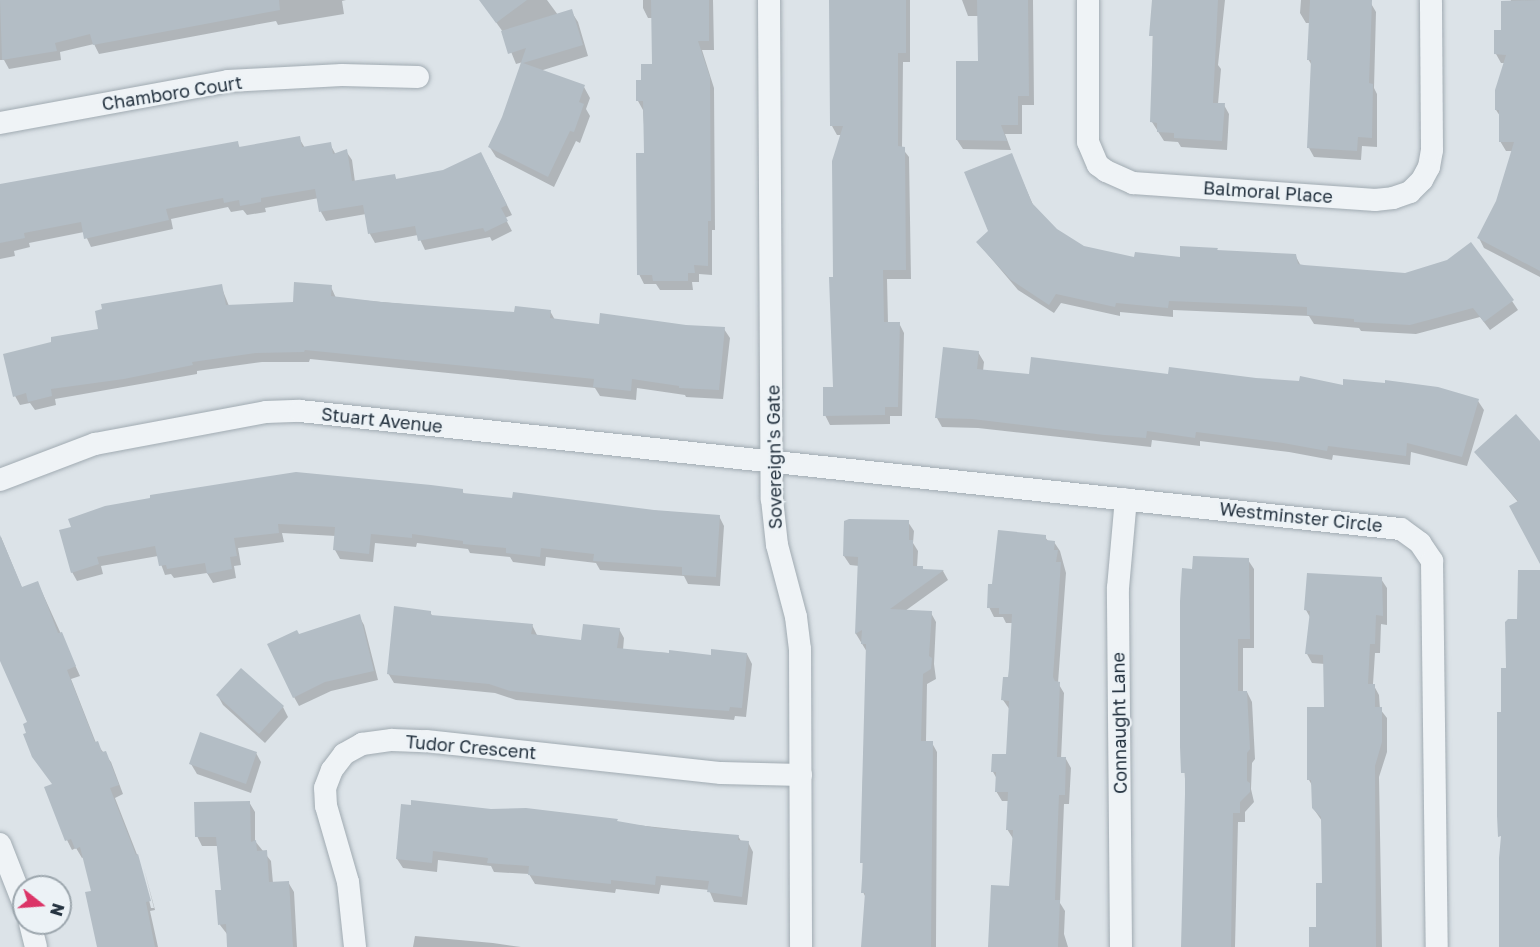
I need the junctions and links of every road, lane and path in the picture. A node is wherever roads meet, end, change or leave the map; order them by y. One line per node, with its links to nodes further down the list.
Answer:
1 (769, 0): 6 (street, Sovereign's Gate)
2 (1088, 0): 3 (street, Balmoral Place)
3 (1431, 0)
4 (418, 78): 5 (street, Chamboro Court)
5 (0, 123)
6 (772, 461): 7 (street, Stuart Avenue); 8 (street, Westminster Circle); 9 (street, Sovereign's Gate)
7 (0, 480)
8 (1126, 499): 14 (street, Connaught Lane); 15 (street, Westminster Circle)
9 (801, 775): 12 (street, Tudor Crescent); 13 (street, Sovereign's Gate)
10 (0, 844): 11 (street)
11 (12, 875)
12 (355, 947)
13 (801, 947)
14 (1121, 947)
15 (1437, 947)

